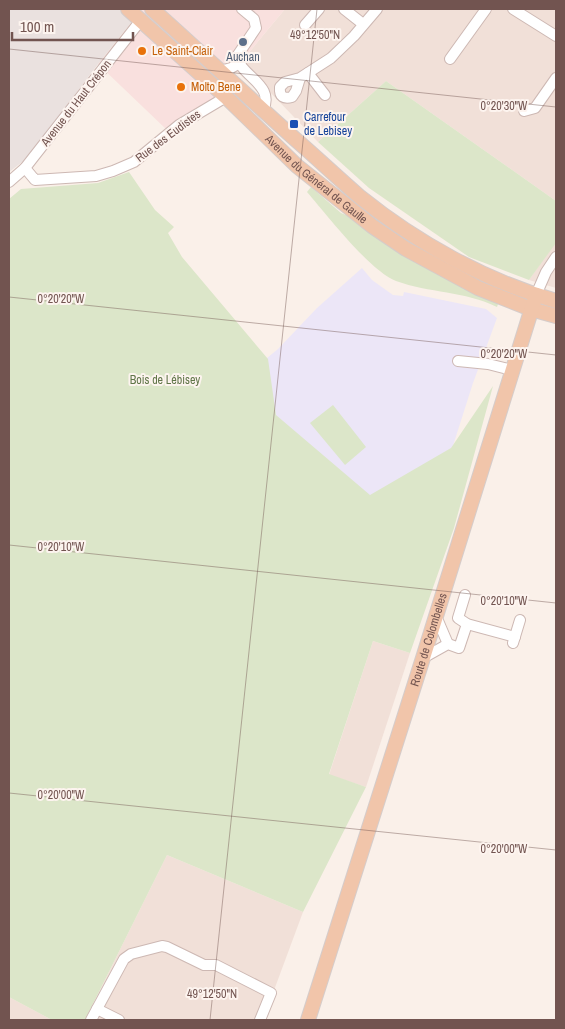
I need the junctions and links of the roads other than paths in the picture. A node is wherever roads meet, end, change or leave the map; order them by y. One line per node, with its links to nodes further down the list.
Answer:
1 (128, 9): 8 (main road, Avenue du Général de Gaulle)
2 (242, 9): 15 (street)
3 (319, 9): 10 (street)
4 (344, 9): 9 (street)
5 (377, 9): 9 (street)
6 (486, 9): 14 (street)
7 (513, 9): 11 (street)
8 (148, 12): 16 (main road, Avenue du Général de Gaulle); 19 (main road, Avenue du Général de Gaulle); 22 (street, Avenue du Haut Crépon)
9 (363, 24): 13 (street)
10 (305, 25)
11 (556, 36)
12 (323, 50): 13 (street)
13 (331, 58): 18 (street)
14 (450, 58)
15 (240, 63): 16 (street); 20 (street)
16 (220, 70): 20 (main road, Avenue du Général de Gaulle)
17 (556, 78): 21 (street)
18 (325, 94)
19 (226, 97): 22 (street, Rue des Eudistes); 26 (main road, Avenue du Général de Gaulle)
20 (264, 111): 26 (main road, Avenue du Général de Gaulle)
21 (524, 112)
22 (26, 168): 23 (street, Avenue du Haut Crépon)
23 (9, 182)
24 (556, 257): 26 (street)
25 (556, 301): 26 (main road)
26 (534, 302): 27 (main road); 29 (main road, Route de Colombelles)
27 (556, 316)
28 (458, 361): 29 (street)
29 (512, 370): 31 (main road, Route de Colombelles)
30 (465, 595): 33 (street)
31 (436, 616): 34 (street); 35 (main road, Route de Colombelles)
32 (520, 620): 33 (street)
33 (467, 624): 34 (street)
34 (448, 644): 35 (street)
35 (424, 658): 36 (main road, Route de Colombelles)
36 (320, 984): 41 (main road, Route de Colombelles); 42 (main road, Route de Colombelles)
37 (97, 1009): 38 (street); 39 (street); 40 (street)
38 (91, 1020)
39 (119, 1020)
40 (260, 1020)
41 (301, 1020)
42 (308, 1020)

